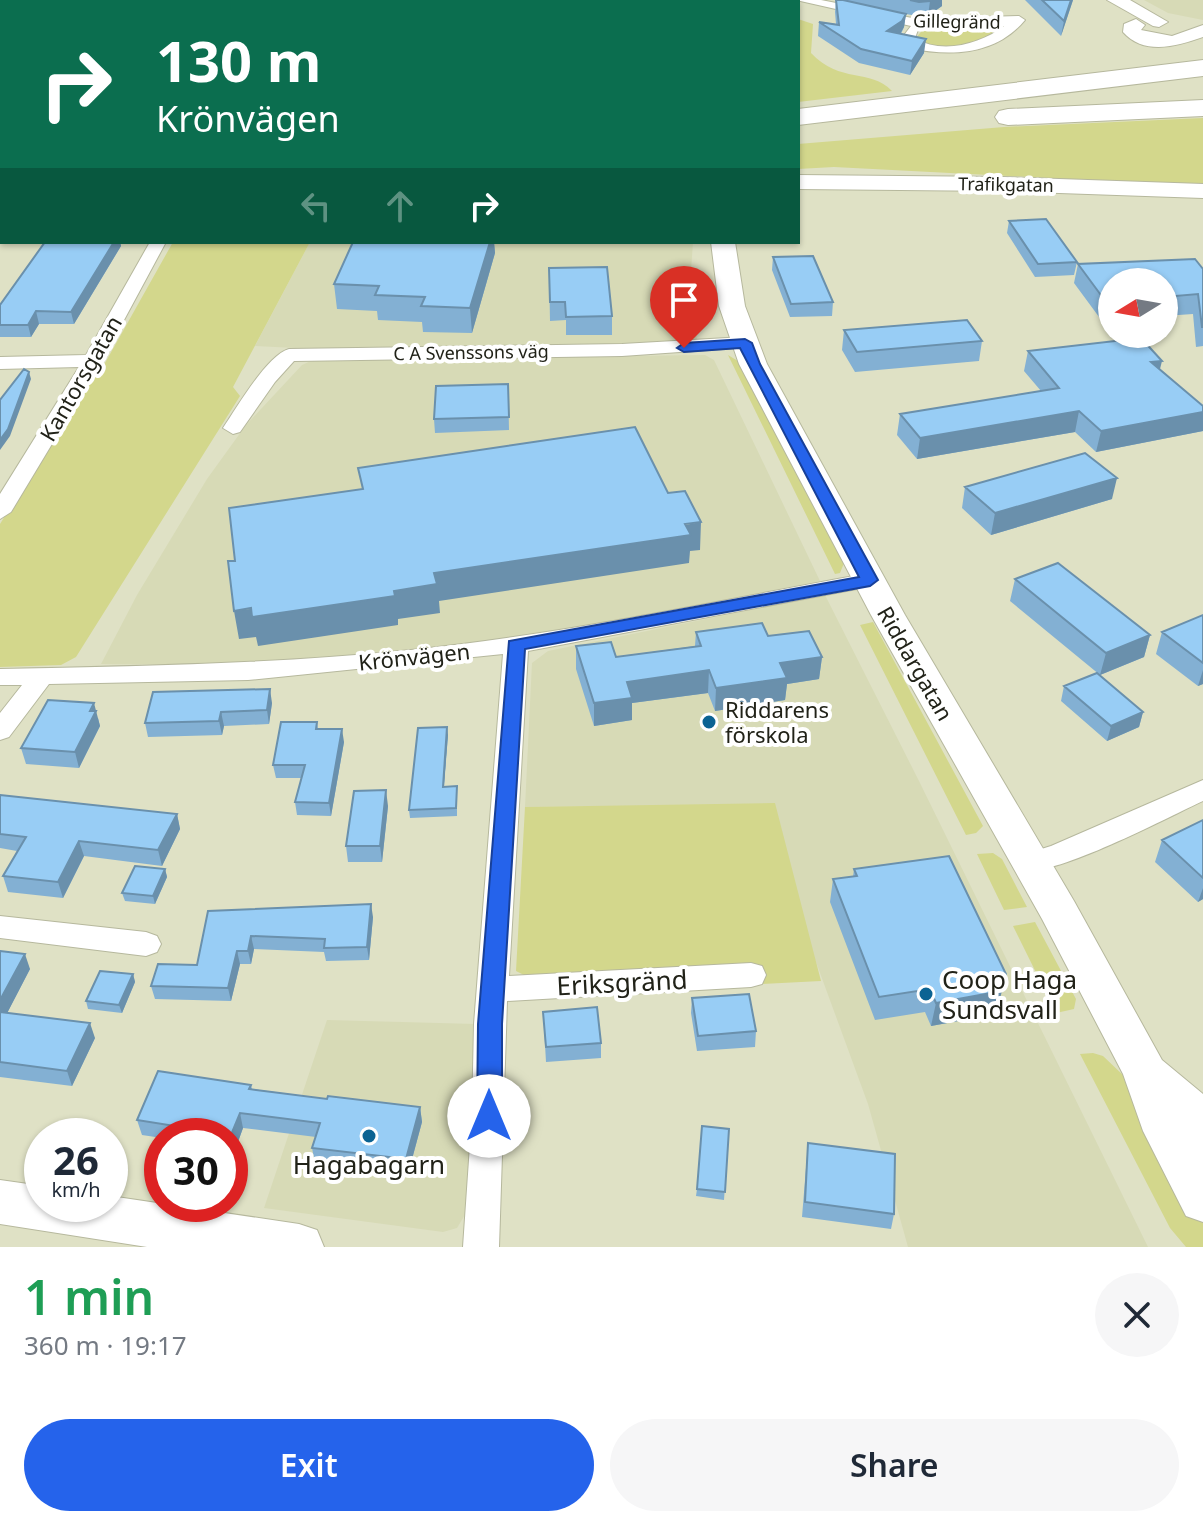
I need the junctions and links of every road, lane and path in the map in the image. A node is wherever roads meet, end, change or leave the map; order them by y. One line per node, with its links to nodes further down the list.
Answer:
1 (802, 0): 3 (street, Gillegränd)
2 (1120, 3): 4 (street); 4 (street)
3 (917, 23): 3 (street, Gillegränd)
4 (1181, 31): 5 (street); 5 (street)
5 (1203, 51)
6 (1203, 68): 10 (highway)
7 (1203, 83): 11 (highway)
8 (1203, 93): 12 (highway)
9 (1203, 108): 12 (highway)
10 (800, 118)
11 (800, 118)
12 (910, 121): 13 (highway)
13 (800, 131)
14 (802, 183): 15 (street, Trafikgatan)
15 (1203, 191)
16 (157, 244): 19 (street, Kantorsgatan)
17 (723, 244): 18 (street, Riddargatan)
18 (745, 343): 21 (street, C A Svenssons väg); 23 (street, Riddargatan)
19 (92, 361): 20 (street); 22 (street, Kantorsgatan)
20 (0, 363)
21 (233, 428)
22 (0, 512)
23 (870, 580): 24 (street, Krönvägen); 29 (street, Riddargatan)
24 (516, 645): 25 (street, Krönvägen); 33 (street)
25 (42, 676): 26 (street, Krönvägen); 27 (street)
26 (0, 677)
27 (0, 731)
28 (1203, 790): 29 (street)
29 (1029, 863): 34 (street, Riddargatan)
30 (0, 927): 31 (street)
31 (146, 944)
32 (751, 975): 33 (street, Eriksgränd)
33 (493, 989): 39 (street)
34 (1145, 1071): 35 (street, Riddargatan); 36 (street, Riddargatan)
35 (1203, 1129)
36 (1203, 1200)
37 (0, 1202): 38 (street)
38 (299, 1247)
39 (481, 1247)

